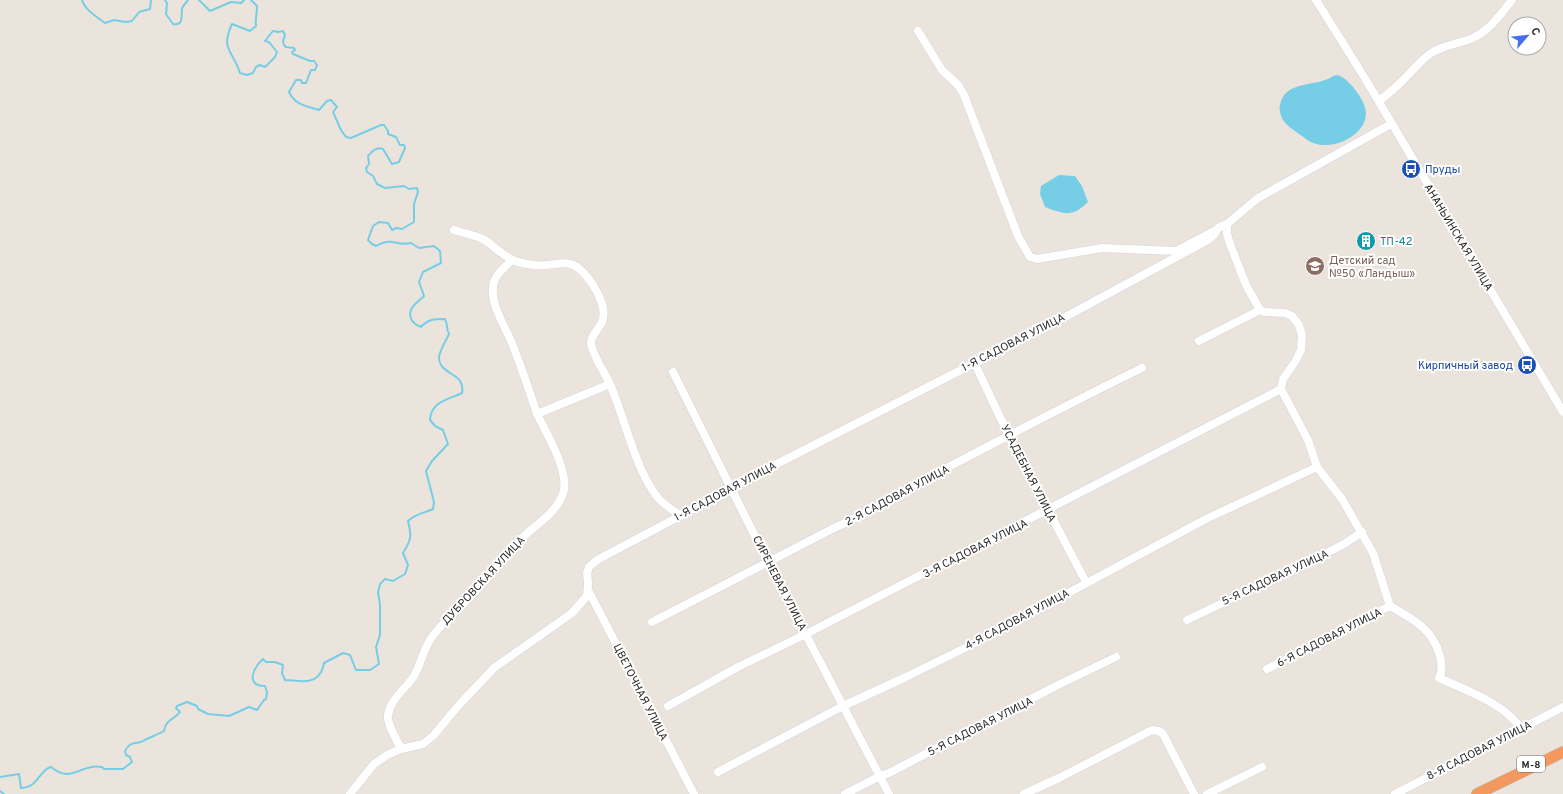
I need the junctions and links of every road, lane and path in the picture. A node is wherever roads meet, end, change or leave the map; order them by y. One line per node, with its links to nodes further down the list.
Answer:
1 (1316, 0): 4 (street, АНАНЬИНСКАЯ УЛИЦА)
2 (1512, 0): 4 (street)
3 (918, 31): 8 (street)
4 (1378, 101): 5 (street, АНАНЬИНСКАЯ УЛИЦА)
5 (1391, 124): 6 (street); 17 (street, АНАНЬИНСКАЯ УЛИЦА)
6 (1227, 224): 8 (street, 1-Я САДОВАЯ УЛИЦА); 10 (street)
7 (454, 230): 9 (street)
8 (1174, 257): 12 (street, 1-Я САДОВАЯ УЛИЦА)
9 (512, 260): 15 (street); 18 (street, ДУБРОВСКАЯ УЛИЦА)
10 (1260, 310): 11 (street); 16 (street)
11 (1199, 341)
12 (974, 362): 19 (street, УСАДЕБНАЯ УЛИЦА); 21 (street, 1-Я САДОВАЯ УЛИЦА)
13 (1142, 368): 19 (street, 2-Я САДОВАЯ УЛИЦА)
14 (673, 372): 21 (street, СИРЕНЕВАЯ УЛИЦА)
15 (610, 384): 18 (street); 23 (street)
16 (1281, 389): 20 (street); 22 (street, 3-Я САДОВАЯ УЛИЦА)
17 (1563, 412)
18 (536, 414): 39 (street, ДУБРОВСКАЯ УЛИЦА)
19 (1009, 436): 22 (street, УСАДЕБНАЯ УЛИЦА); 25 (street, 2-Я САДОВАЯ УЛИЦА)
20 (1317, 467): 24 (street); 26 (street, 4-Я САДОВАЯ УЛИЦА)
21 (733, 488): 23 (street, 1-Я САДОВАЯ УЛИЦА); 25 (street, СИРЕНЕВАЯ УЛИЦА)
22 (1048, 510): 26 (street, УСАДЕБНАЯ УЛИЦА); 31 (street, 3-Я САДОВАЯ УЛИЦА)
23 (680, 515): 27 (street, 1-Я САДОВАЯ УЛИЦА)
24 (1362, 532): 28 (street); 29 (street, 5-Я САДОВАЯ УЛИЦА)
25 (768, 562): 30 (street, 2-Я САДОВАЯ УЛИЦА); 31 (street, СИРЕНЕВАЯ УЛИЦА)
26 (1086, 582): 35 (street, 4-Я САДОВАЯ УЛИЦА)
27 (588, 590): 39 (street, 1-Я САДОВАЯ УЛИЦА); 46 (street, ЦВЕТОЧНАЯ УЛИЦА)
28 (1390, 606): 33 (street, 6-Я САДОВАЯ УЛИЦА); 37 (street)
29 (1187, 620)
30 (652, 622)
31 (806, 634): 34 (street, 3-Я САДОВАЯ УЛИЦА); 35 (street, СИРЕНЕВАЯ УЛИЦА)
32 (1116, 657): 43 (street, 5-Я САДОВАЯ УЛИЦА)
33 (1267, 669)
34 (668, 706)
35 (843, 706): 42 (street, 4-Я САДОВАЯ УЛИЦА); 43 (street, СИРЕНЕВАЯ УЛИЦА)
36 (1563, 707): 37 (street, 8-Я САДОВАЯ УЛИЦА)
37 (1521, 728): 52 (street, 8-Я САДОВАЯ УЛИЦА)
38 (1563, 746): 44 (highway, М-8)
39 (401, 749): 45 (street, 1-Я САДОВАЯ УЛИЦА)
40 (1563, 752): 44 (highway, М-8)
41 (1262, 767): 51 (street)
42 (718, 772)
43 (880, 776): 47 (street, 5-Я САДОВАЯ УЛИЦА); 48 (street, СИРЕНЕВАЯ УЛИЦА)
44 (1499, 783): 53 (highway, М-8)
45 (350, 794)
46 (694, 794)
47 (845, 794)
48 (889, 794)
49 (1024, 794): 50 (street)
50 (1194, 794)
51 (1207, 794)
52 (1395, 794)
53 (1477, 794)

